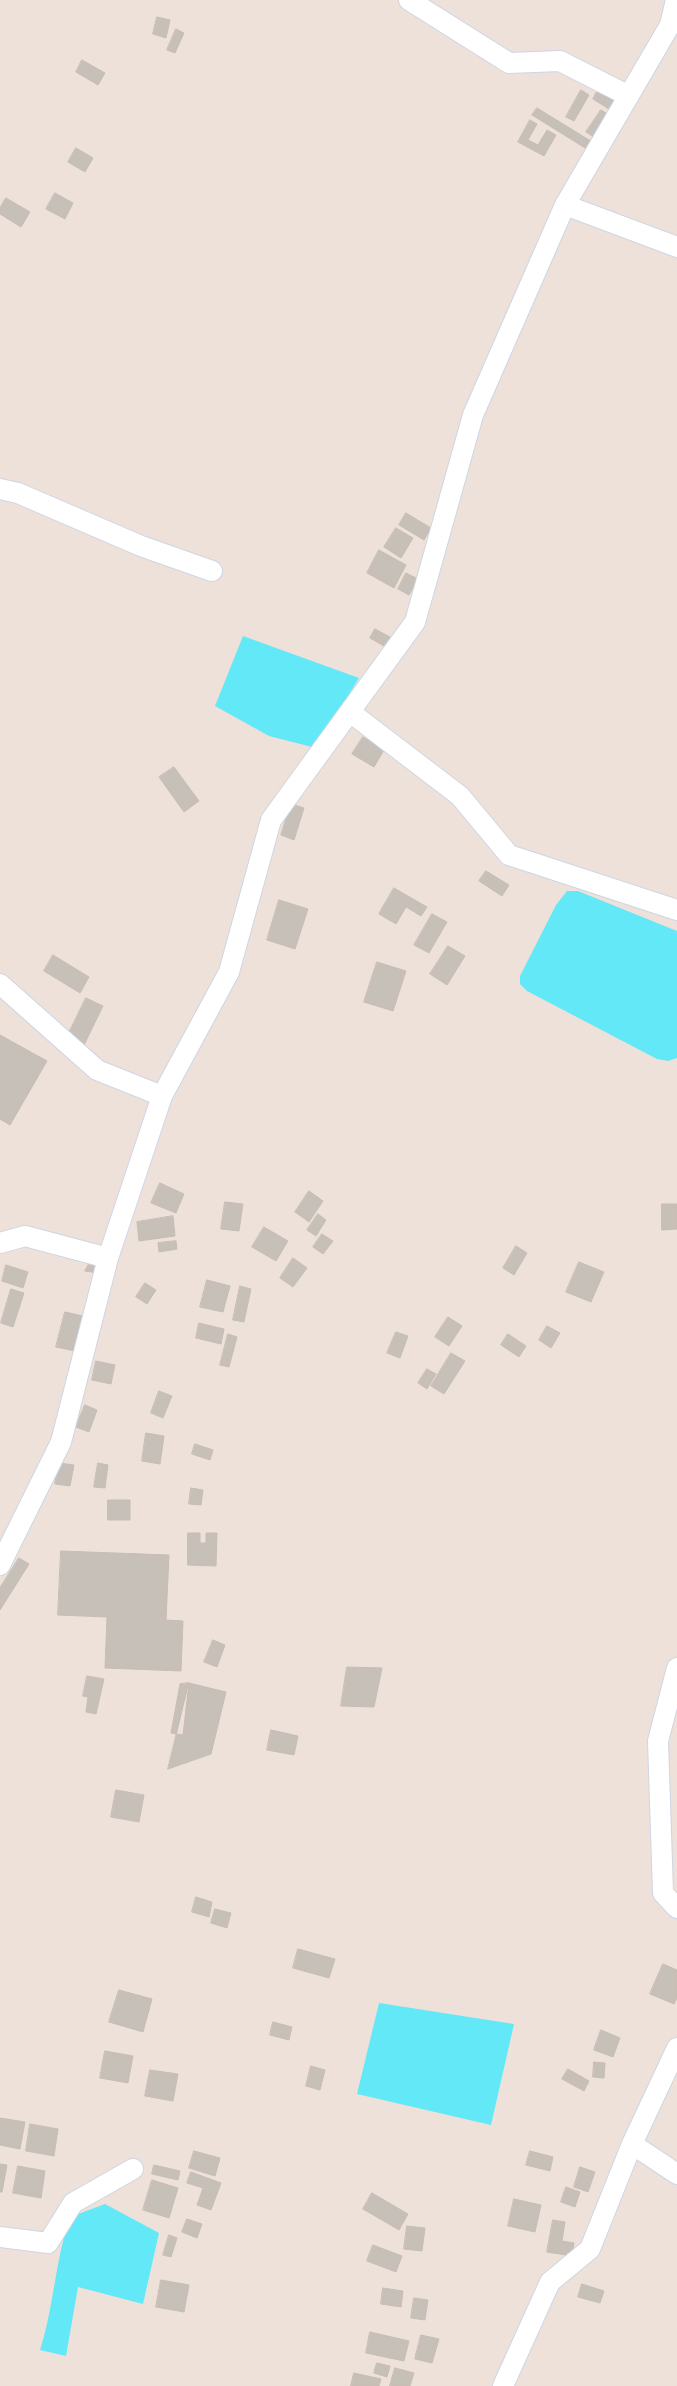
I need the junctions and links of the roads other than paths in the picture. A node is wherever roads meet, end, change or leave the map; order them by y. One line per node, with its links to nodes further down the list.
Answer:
1 (409, 0): 4 (street)
2 (676, 0): 3 (street)
3 (674, 26): 4 (street)
4 (629, 96): 5 (street)
5 (566, 205): 6 (street); 9 (street)
6 (677, 247)
7 (0, 489): 8 (street)
8 (212, 571)
9 (350, 712): 10 (street); 12 (street)
10 (677, 910)
11 (0, 984): 12 (street)
12 (162, 1096): 14 (street)
13 (0, 1243): 14 (street)
14 (108, 1258): 15 (street)
15 (0, 1565)
16 (677, 1668): 17 (street)
17 (677, 1908)
18 (677, 2048): 19 (street)
19 (632, 2144): 21 (street); 23 (street)
20 (133, 2169): 22 (street)
21 (677, 2174)
22 (0, 2237)
23 (503, 2386)

